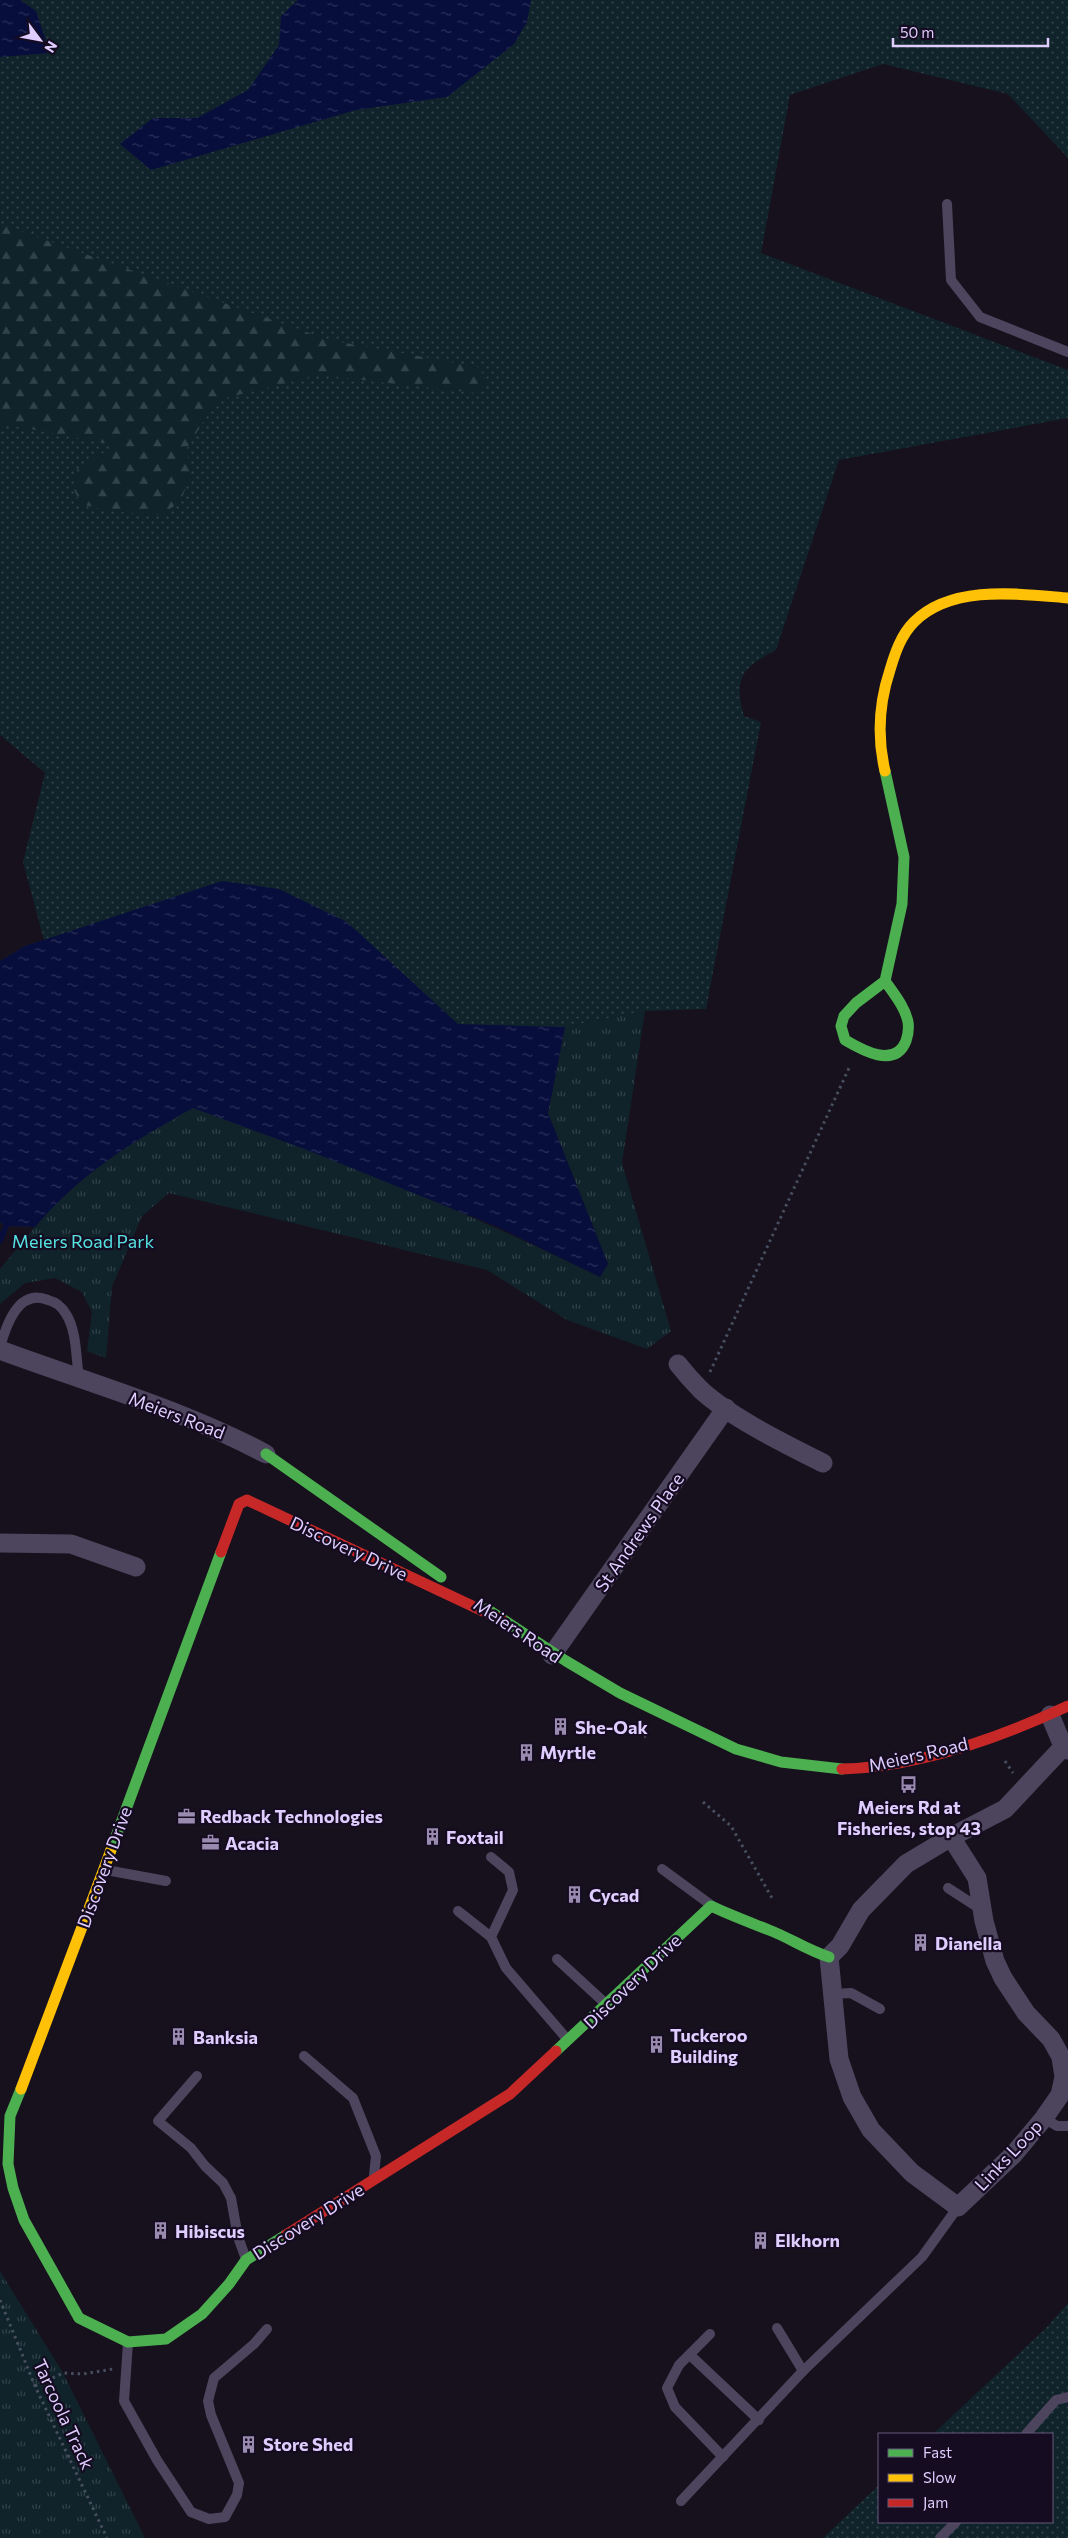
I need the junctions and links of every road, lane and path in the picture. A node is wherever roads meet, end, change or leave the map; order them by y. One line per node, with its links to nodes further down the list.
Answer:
1 (947, 204): 2 (lane)
2 (1068, 352)
3 (1068, 598): 4 (street)
4 (885, 981): 4 (street)
5 (850, 1066): 7 (path)
6 (0, 1349): 9 (street, Meiers Road); 9 (lane)
7 (716, 1360)
8 (678, 1364): 10 (street)
9 (79, 1379): 11 (street, Meiers Road)
10 (726, 1408): 12 (street); 16 (street, St Andrews Place)
11 (266, 1454): 15 (street, Meiers Road)
12 (823, 1462)
13 (0, 1543): 14 (street)
14 (136, 1567)
15 (502, 1620): 16 (street, Meiers Road); 28 (street, Discovery Drive)
16 (552, 1654): 18 (street, Meiers Road)
17 (1068, 1706): 18 (street, Meiers Road)
18 (1050, 1715): 21 (street)
19 (633, 1730): 20 (path)
20 (646, 1738)
21 (1066, 1748): 25 (street)
22 (1006, 1761): 23 (path)
23 (1016, 1778)
24 (703, 1802): 31 (path)
25 (951, 1837): 34 (street, Links Loop); 36 (street)
26 (491, 1857): 35 (lane)
27 (662, 1869): 32 (lane)
28 (103, 1870): 29 (lane); 53 (street, Discovery Drive)
29 (166, 1881)
30 (948, 1888): 34 (lane)
31 (772, 1898)
32 (711, 1906): 36 (street); 39 (street, Discovery Drive)
33 (458, 1911): 35 (lane)
34 (983, 1911): 44 (street, Links Loop)
35 (491, 1937): 41 (lane)
36 (829, 1957): 38 (street)
37 (558, 1959): 39 (lane)
38 (834, 1994): 40 (lane); 47 (street)
39 (606, 2005): 41 (street, Discovery Drive)
40 (880, 2009)
41 (569, 2041): 46 (street, Discovery Drive)
42 (304, 2056): 46 (lane)
43 (197, 2076): 48 (lane)
44 (1044, 2118): 45 (lane); 47 (street, Links Loop)
45 (1068, 2126)
46 (373, 2181): 48 (street, Discovery Drive)
47 (958, 2207): 56 (lane)
48 (246, 2260): 53 (street, Discovery Drive)
49 (0, 2300): 57 (path, Tarcoola Track)
50 (777, 2328): 56 (lane)
51 (267, 2329): 55 (lane)
52 (710, 2334): 54 (lane)
53 (128, 2342): 55 (lane)
54 (690, 2356): 59 (lane); 61 (lane)
55 (126, 2366): 57 (path)
56 (804, 2371): 59 (lane)
57 (35, 2386): 64 (path, Tarcoola Track)
58 (1068, 2397): 60 (lane)
59 (759, 2420): 61 (lane)
60 (1027, 2433)
61 (723, 2457): 62 (lane)
62 (682, 2501)
63 (955, 2523): 65 (lane)
64 (107, 2538)
65 (940, 2538)

